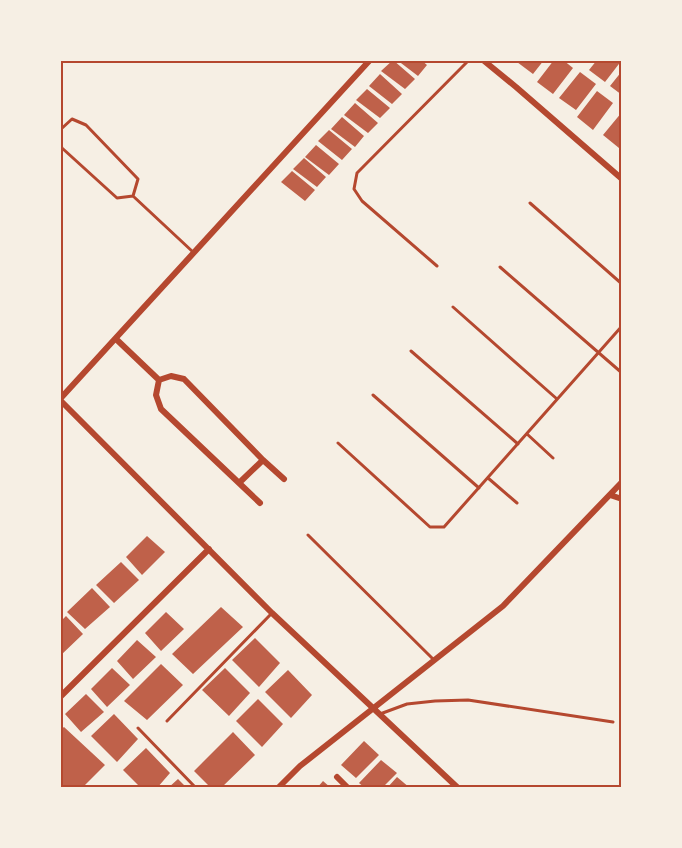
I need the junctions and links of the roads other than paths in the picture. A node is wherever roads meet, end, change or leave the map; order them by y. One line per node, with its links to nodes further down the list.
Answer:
1 (370, 60): 9 (street)
2 (469, 60): 10 (lane)
3 (483, 60): 6 (street)
4 (60, 130): 7 (lane)
5 (60, 142): 7 (lane)
6 (622, 179)
7 (133, 196): 9 (lane)
8 (530, 202): 12 (lane)
9 (195, 253): 15 (street)
10 (437, 266)
11 (500, 267): 17 (lane)
12 (622, 284)
13 (453, 307): 22 (lane)
14 (622, 326): 17 (lane)
15 (116, 339): 19 (street); 21 (street)
16 (411, 351): 25 (lane)
17 (598, 352): 18 (lane); 22 (lane)
18 (622, 374)
19 (159, 380): 27 (street); 31 (street)
20 (374, 395): 32 (lane)
21 (60, 399): 38 (street)
22 (557, 399): 23 (lane)
23 (527, 434): 25 (lane); 26 (lane)
24 (338, 443): 32 (lane)
25 (518, 444): 28 (lane)
26 (554, 458)
27 (263, 460): 29 (street); 31 (street)
28 (488, 478): 32 (lane); 36 (lane)
29 (284, 479)
30 (622, 482): 33 (street)
31 (239, 483): 35 (street)
32 (480, 488)
33 (610, 495): 34 (street); 40 (street)
34 (622, 499)
35 (260, 503)
36 (517, 503)
37 (308, 535): 40 (lane)
38 (209, 549): 39 (street); 41 (street)
39 (272, 613): 42 (street); 44 (lane)
40 (434, 660): 42 (street)
41 (60, 697)
42 (374, 708): 43 (street); 49 (street)
43 (380, 714): 45 (lane); 51 (street)
44 (167, 721)
45 (613, 722)
46 (138, 728): 48 (lane)
47 (337, 777): 50 (street)
48 (196, 788)
49 (278, 788)
50 (348, 788)
51 (458, 788)

